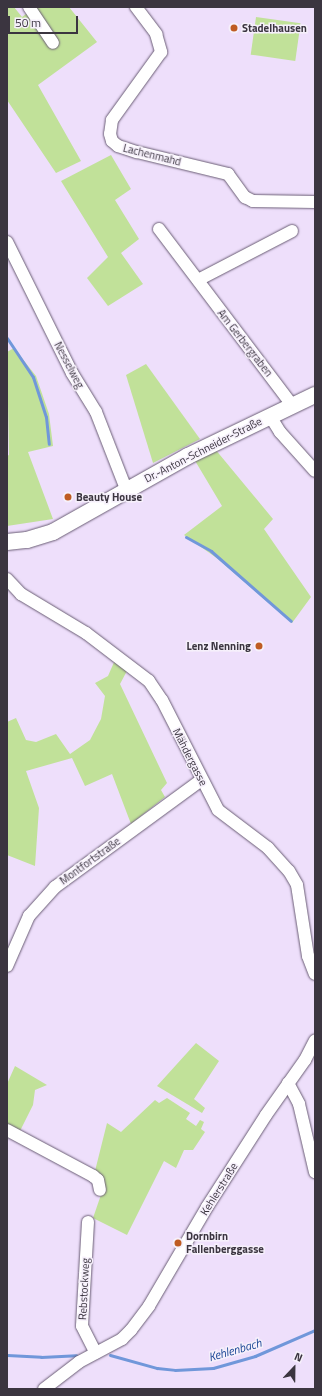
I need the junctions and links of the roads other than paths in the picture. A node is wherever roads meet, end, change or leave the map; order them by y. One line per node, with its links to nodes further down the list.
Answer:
1 (28, 7): 3 (street)
2 (136, 7): 4 (street, Lachenmahd)
3 (53, 43)
4 (315, 202)
5 (159, 229): 8 (street, Am Gerbergraben)
6 (292, 231): 8 (street)
7 (7, 242): 13 (street, Nesselweg)
8 (198, 280): 10 (street, Am Gerbergraben)
9 (315, 395): 10 (main road, Dr.-Anton-Schneider-Straße)
10 (292, 405): 11 (main road, Dr.-Anton-Schneider-Straße)
11 (270, 416): 12 (street); 13 (main road, Dr.-Anton-Schneider-Straße)
12 (315, 471)
13 (126, 489): 14 (main road, Dr.-Anton-Schneider-Straße)
14 (7, 542)
15 (7, 579): 16 (street, Mähdergasse)
16 (201, 780): 17 (street, Montfortstraße); 18 (street, Mähdergasse)
17 (7, 966)
18 (315, 974)
19 (315, 1040): 20 (street, Kehlerstraße)
20 (288, 1084): 22 (street); 25 (street, Kehlerstraße)
21 (7, 1130): 23 (street)
22 (315, 1172)
23 (100, 1190)
24 (88, 1222): 25 (street, Rebstockweg)
25 (96, 1353): 26 (street, Kehlerstraße)
26 (44, 1389)

